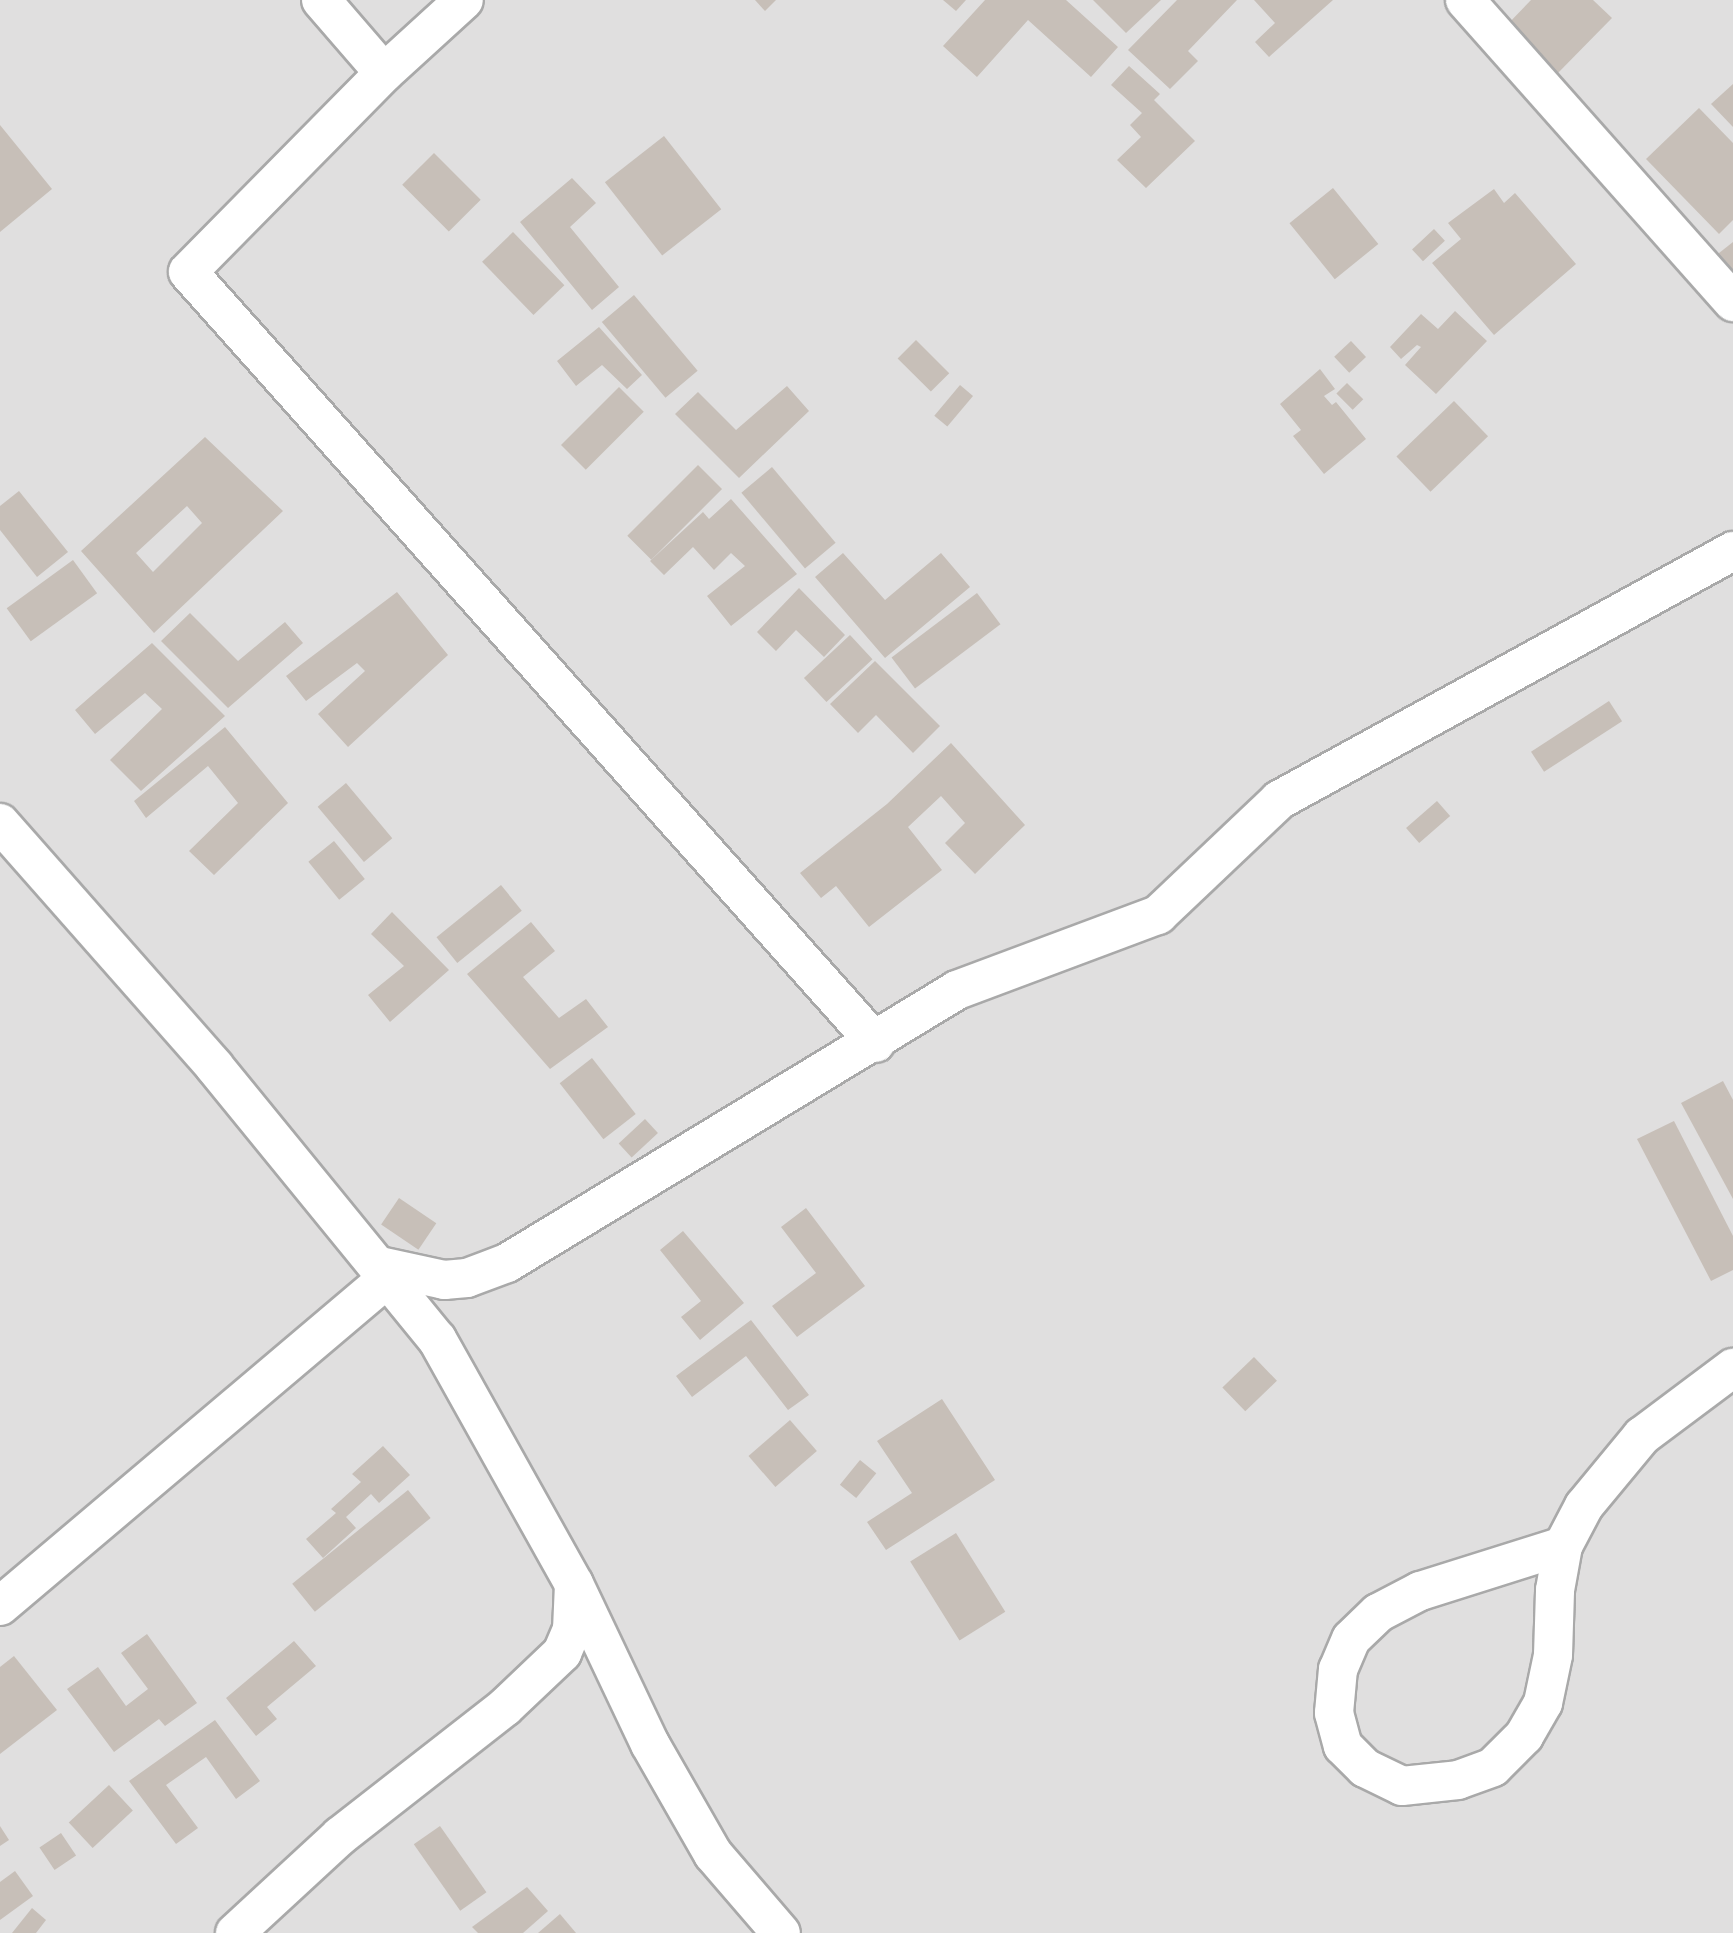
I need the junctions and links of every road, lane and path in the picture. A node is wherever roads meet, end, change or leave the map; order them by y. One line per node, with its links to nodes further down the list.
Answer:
1 (321, 0): 4 (street)
2 (464, 0): 4 (street)
3 (1465, 0): 5 (street)
4 (384, 73): 8 (street)
5 (1733, 302)
6 (1733, 551): 8 (street)
7 (0, 823): 9 (street)
8 (876, 1043): 9 (street)
9 (384, 1271): 12 (street); 13 (street)
10 (1733, 1367): 11 (street)
11 (1563, 1546): 11 (street)
12 (575, 1584): 14 (street); 15 (street)
13 (0, 1606)
14 (234, 1933)
15 (781, 1933)

